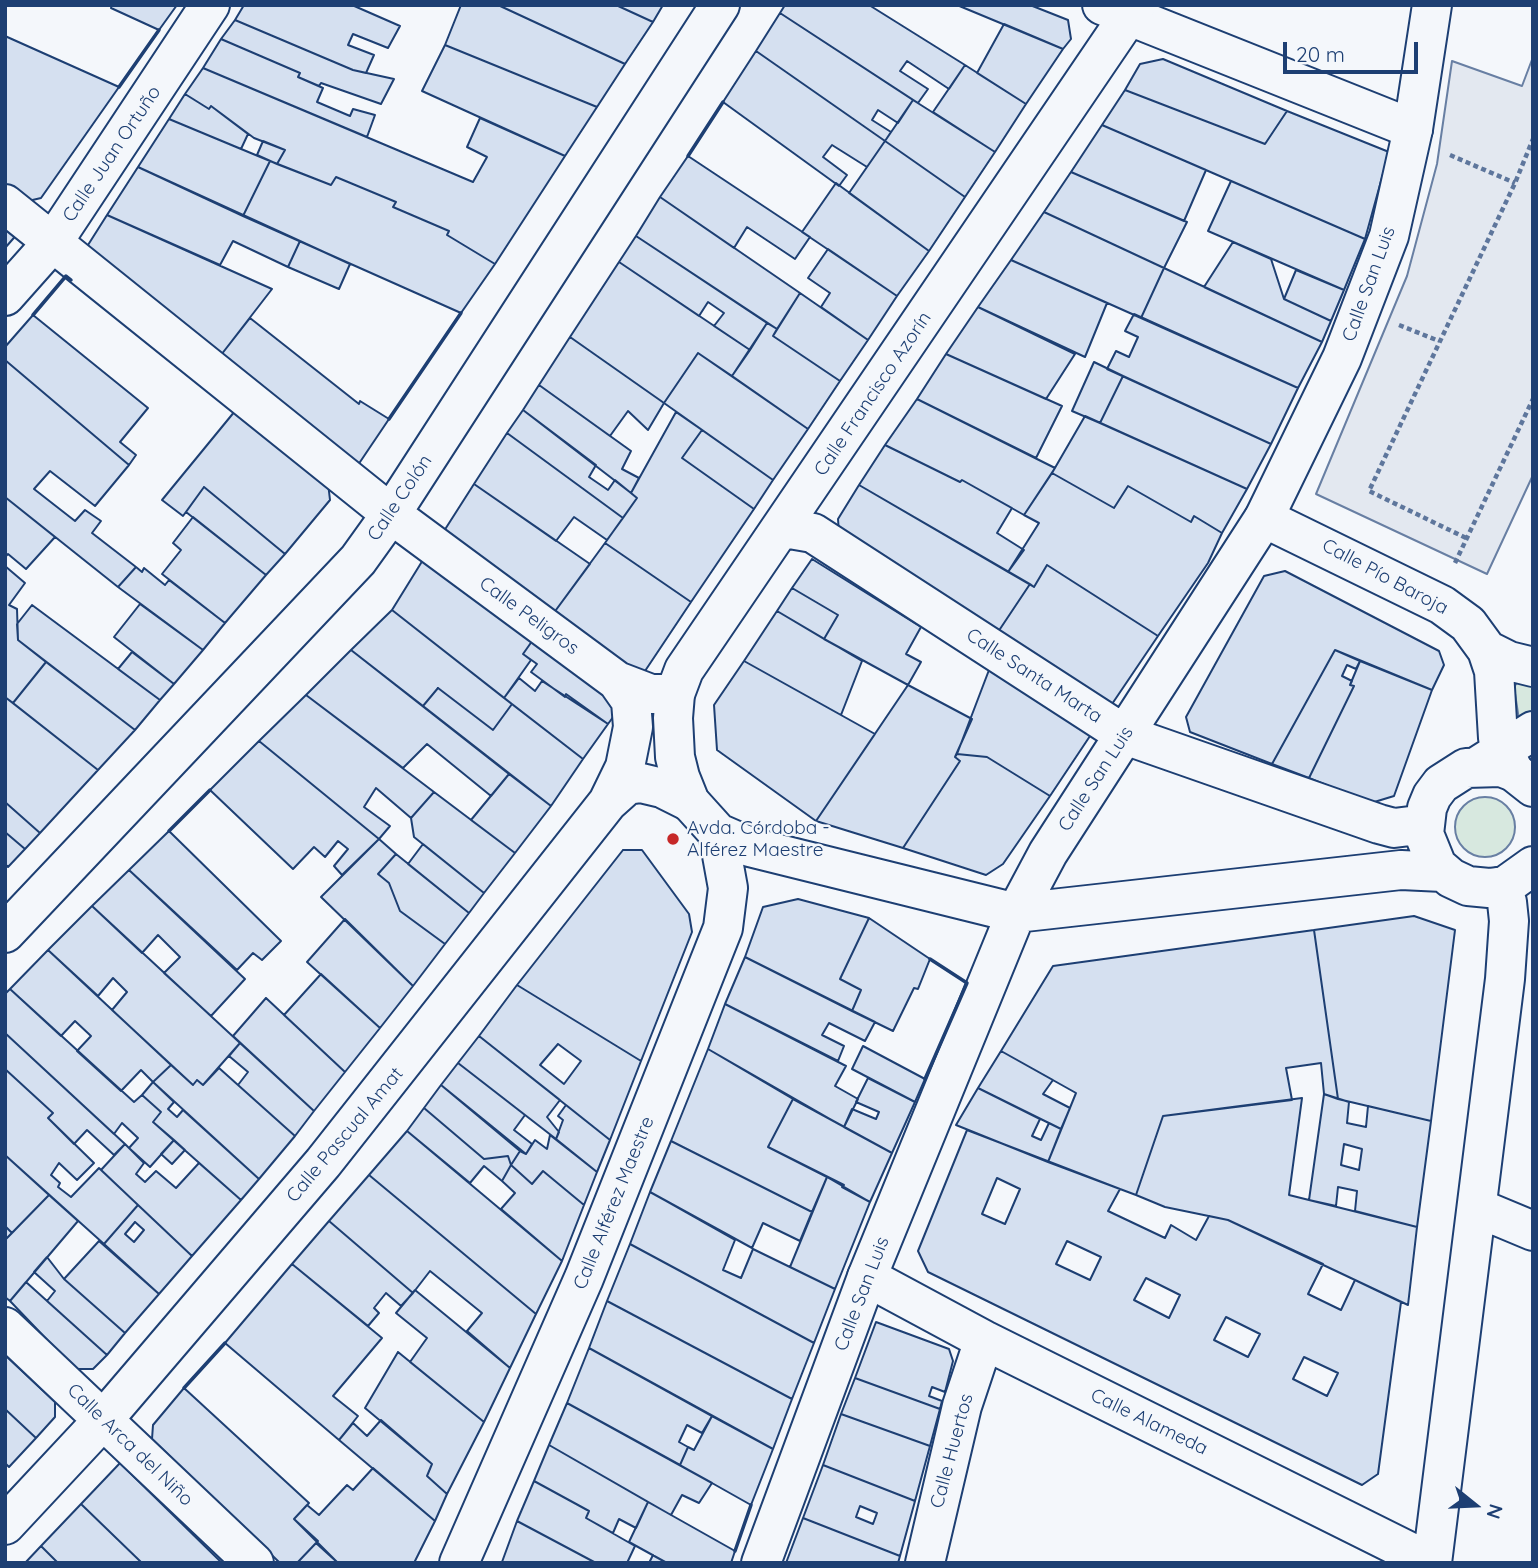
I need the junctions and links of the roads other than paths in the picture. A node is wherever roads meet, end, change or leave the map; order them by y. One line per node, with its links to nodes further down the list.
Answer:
1 (210, 5): 7 (street, Calle Juan Ortuño)
2 (720, 5): 9 (street, Calle Colón)
3 (1432, 5): 5 (street, Calle San Luis)
4 (1123, 9): 5 (street); 11 (street, Calle Francisco Azorín)
5 (1426, 139): 10 (street, Calle San Luis)
6 (5, 204): 7 (street, Calle Peligros)
7 (53, 242): 8 (street, Calle Juan Ortuño); 9 (street, Calle Peligros)
8 (5, 296)
9 (391, 514): 14 (street, Calle Peligros); 25 (street, Calle Colón)
10 (1264, 518): 12 (street, Calle Pío Baroja); 16 (street, Calle San Luis)
11 (779, 532): 15 (street, Calle Francisco Azorín); 16 (street, Calle Santa Marta)
12 (1487, 650): 13 (street, Calle Pío Baroja); 17 (street)
13 (1533, 667)
14 (617, 681): 15 (street, Calle Peligros); 18 (street)
15 (675, 694): 19 (street, Calle Francisco Azorín)
16 (1125, 735): 20 (street, Calle Santa Marta); 24 (street, Calle San Luis)
17 (1512, 761): 20 (street)
18 (608, 802): 19 (street, Calle Pascual Amat); 33 (street, Calle Pascual Amat)
19 (691, 802): 21 (street)
20 (1424, 821): 22 (street)
21 (718, 833): 24 (street); 36 (street, Calle Alférez Maestre)
22 (1443, 872): 23 (street); 24 (street)
23 (1522, 877): 27 (street)
24 (1016, 913): 30 (street, Calle San Luis)
25 (5, 933)
26 (1533, 962): 27 (street)
27 (1497, 1052): 28 (street)
28 (1478, 1208): 29 (street); 39 (street)
29 (1533, 1231)
30 (867, 1277): 32 (street, Calle Alameda); 37 (street, Calle San Luis)
31 (5, 1327): 33 (street, Calle Arca del Niño)
32 (984, 1340): 38 (street, Calle Huertos); 39 (street, Calle Alameda)
33 (103, 1420): 34 (street, Calle Pascual Amat); 35 (street, Calle Arca del Niño)
34 (5, 1525)
35 (254, 1563)
36 (459, 1563)
37 (761, 1563)
38 (925, 1563)
39 (1432, 1563)

